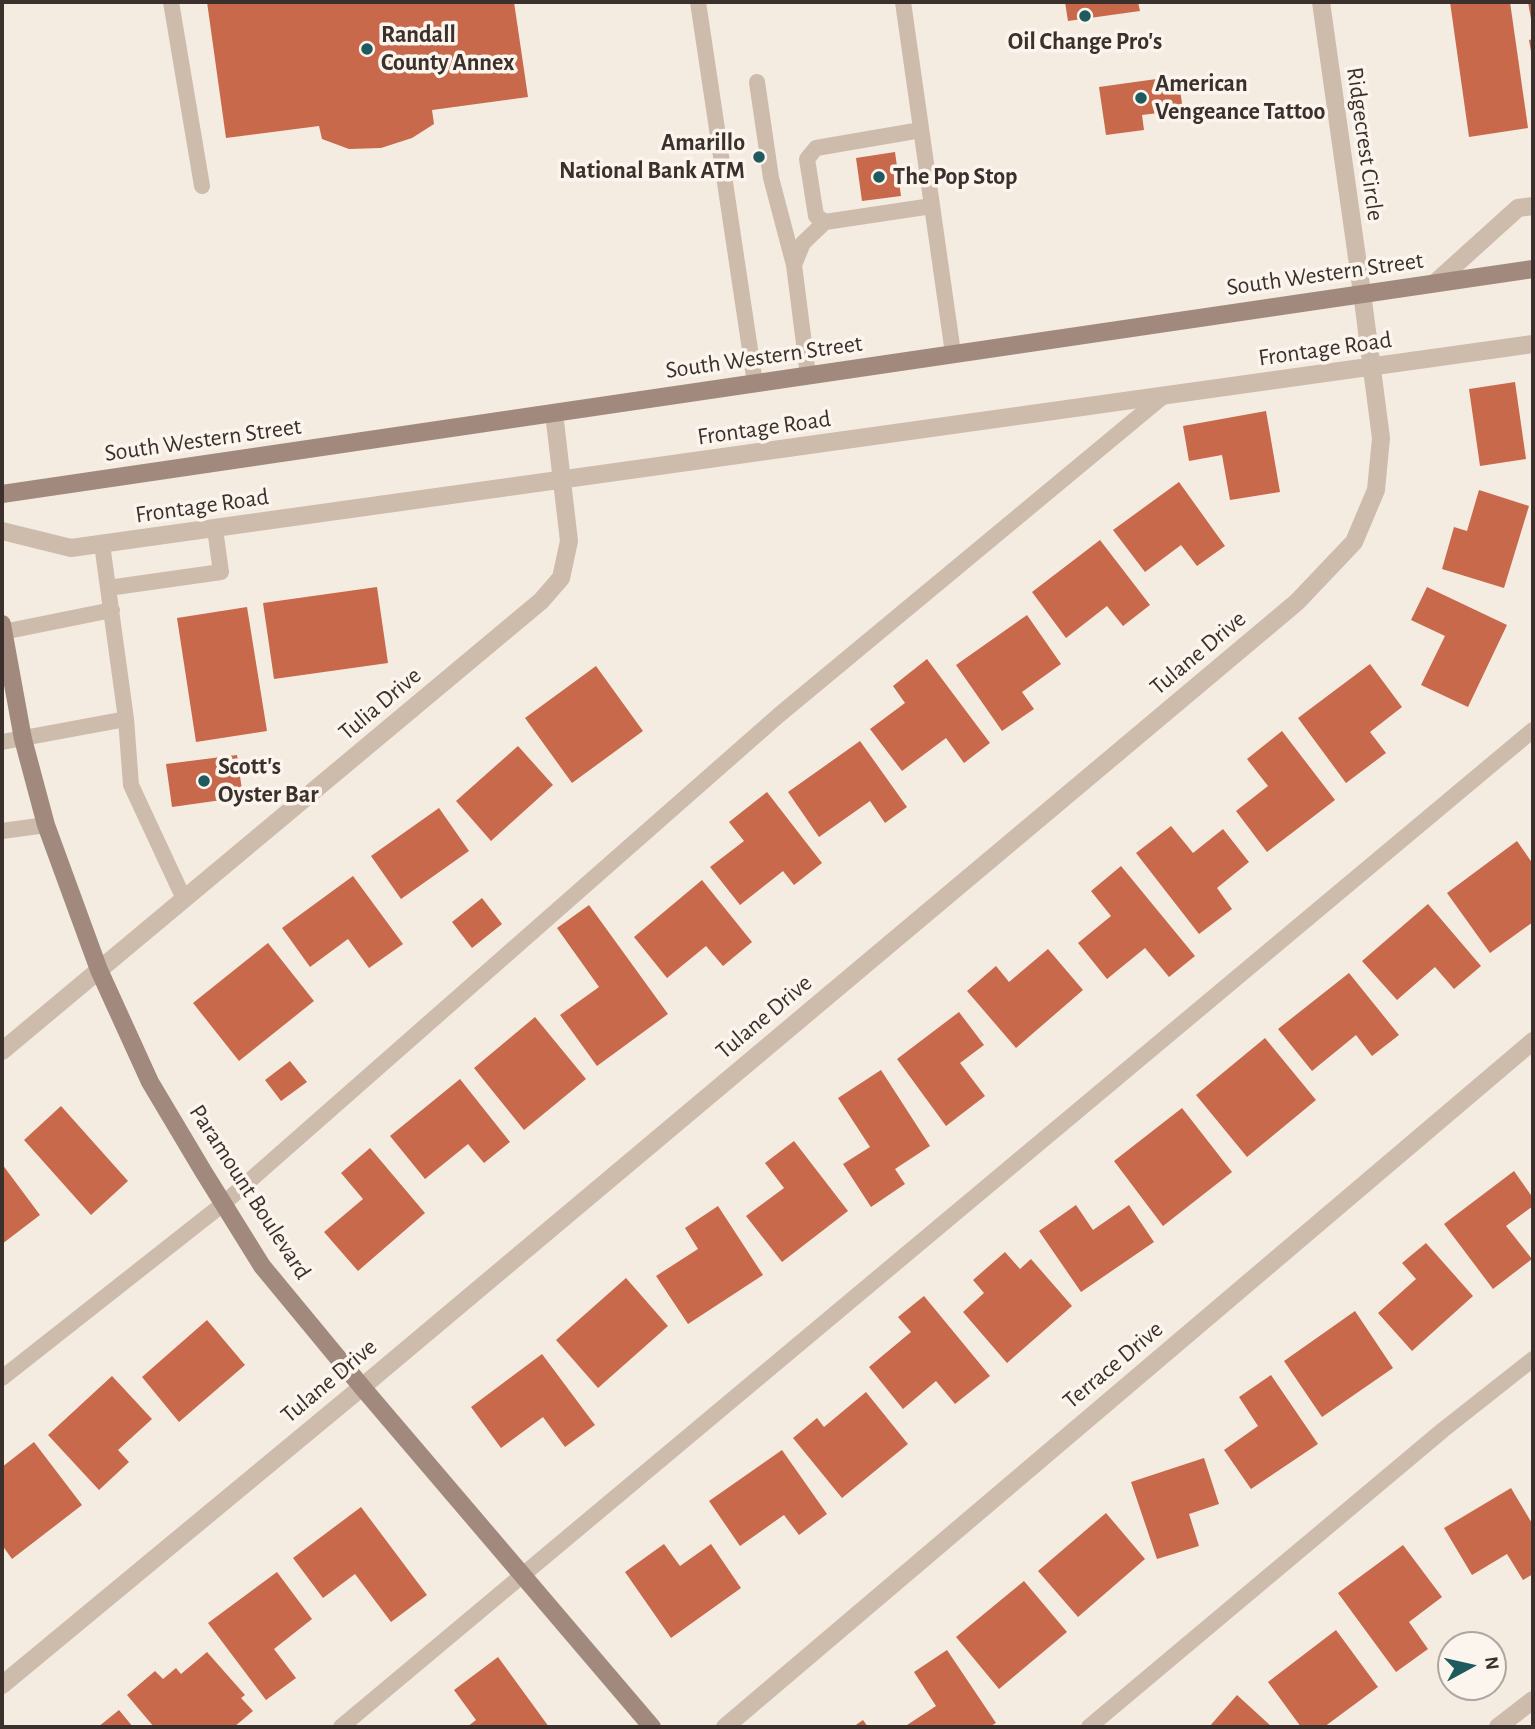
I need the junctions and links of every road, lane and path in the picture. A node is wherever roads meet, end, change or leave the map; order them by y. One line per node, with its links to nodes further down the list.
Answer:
1 (171, 2): 7 (lane)
2 (698, 2): 19 (lane)
3 (903, 2): 6 (lane)
4 (1321, 2): 14 (street, Ridgecrest Circle)
5 (757, 82): 11 (lane)
6 (921, 130): 8 (lane); 10 (lane)
7 (202, 186)
8 (932, 206): 10 (lane); 16 (lane)
9 (1533, 206): 13 (street)
10 (825, 222): 11 (lane)
11 (794, 265): 18 (lane)
12 (1533, 269): 13 (main road, South Western Street)
13 (1434, 283): 14 (main road, South Western Street)
14 (1362, 293): 16 (main road, South Western Street); 17 (street, Tulane Drive)
15 (1533, 344): 17 (street, Frontage Road)
16 (953, 354): 18 (main road, South Western Street)
17 (1372, 367): 20 (street, Frontage Road); 43 (street, Tulane Drive)
18 (808, 375): 19 (main road, South Western Street)
19 (755, 383): 21 (main road, South Western Street)
20 (1161, 398): 22 (street, Frontage Road); 40 (lane)
21 (554, 413): 22 (street, Tulia Drive); 23 (main road, South Western Street)
22 (563, 480): 24 (street, Frontage Road); 36 (street, Tulia Drive)
23 (2, 494)
24 (215, 528): 26 (street, Frontage Road); 27 (lane)
25 (2, 531): 26 (street, Frontage Road)
26 (102, 544): 27 (lane)
27 (108, 588): 28 (lane)
28 (111, 610): 29 (lane); 30 (lane)
29 (2, 628): 32 (main road, Paramount Boulevard)
30 (126, 719): 32 (lane); 36 (lane)
31 (1533, 730): 44 (lane)
32 (23, 739): 33 (lane); 34 (main road, Paramount Boulevard)
33 (2, 742)
34 (46, 825): 35 (lane); 37 (main road, Paramount Boulevard)
35 (2, 831)
36 (184, 899): 37 (street, Tulia Drive)
37 (99, 970): 39 (street, Tulia Drive); 40 (main road, Paramount Boulevard)
38 (1533, 1041): 49 (street, Terrace Drive)
39 (2, 1051)
40 (223, 1204): 42 (lane); 43 (main road, Paramount Boulevard)
41 (1533, 1359): 50 (lane)
42 (2, 1378)
43 (362, 1387): 44 (main road, Paramount Boulevard); 45 (street, Tulane Drive)
44 (523, 1575): 47 (lane); 48 (main road, Paramount Boulevard)
45 (2, 1685)
46 (1533, 1700): 51 (street)
47 (341, 1727)
48 (653, 1727)
49 (725, 1727)
50 (1089, 1727)
51 (1499, 1727)

